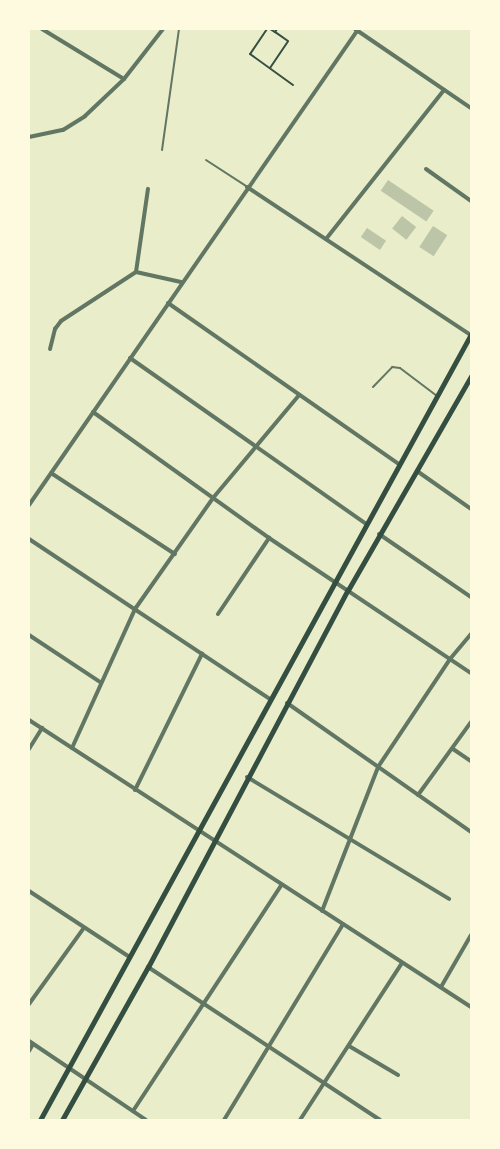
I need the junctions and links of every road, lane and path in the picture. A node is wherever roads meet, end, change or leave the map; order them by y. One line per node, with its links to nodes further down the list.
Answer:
1 (42, 29): 9 (street)
2 (163, 29): 9 (street)
3 (179, 29): 14 (lane)
4 (269, 29): 7 (path); 8 (path)
5 (277, 29): 7 (path)
6 (356, 30): 11 (street); 17 (street)
7 (275, 32): 8 (path)
8 (269, 68): 10 (path)
9 (124, 79): 13 (street)
10 (293, 85)
11 (444, 90): 12 (street); 20 (street)
12 (471, 108)
13 (29, 137)
14 (162, 150)
15 (206, 160): 17 (lane)
16 (426, 169): 19 (street)
17 (247, 187): 20 (street); 22 (street)
18 (148, 189): 21 (street)
19 (471, 201)
20 (326, 239): 24 (street)
21 (136, 272): 22 (street); 25 (street)
22 (181, 282): 23 (street)
23 (168, 303): 26 (street); 29 (street)
24 (471, 334): 30 (main road)
25 (50, 349)
26 (130, 358): 31 (street); 32 (street)
27 (471, 376): 34 (main road)
28 (373, 387): 30 (lane)
29 (299, 395): 32 (street); 33 (street)
30 (437, 396): 33 (main road)
31 (92, 412): 35 (street); 36 (street)
32 (256, 446): 36 (street); 39 (street)
33 (399, 464): 39 (main road)
34 (417, 471): 38 (street); 40 (main road)
35 (51, 473): 37 (street); 43 (street)
36 (213, 498): 41 (street); 43 (street)
37 (29, 505)
38 (471, 509)
39 (366, 524): 44 (main road)
40 (379, 534): 45 (main road); 46 (street)
41 (268, 538): 44 (street); 48 (street)
42 (29, 539): 47 (street)
43 (175, 554): 47 (street)
44 (334, 581): 45 (street); 55 (main road)
45 (348, 590): 52 (street); 56 (main road)
46 (471, 597)
47 (135, 609): 51 (street); 54 (street)
48 (218, 614)
49 (471, 634): 52 (street)
50 (29, 635): 54 (street)
51 (202, 654): 55 (street); 66 (street)
52 (450, 659): 53 (street); 64 (street)
53 (471, 673)
54 (100, 682): 60 (street)
55 (270, 699): 68 (main road)
56 (286, 703): 64 (street); 65 (main road)
57 (29, 720): 59 (street)
58 (471, 722): 62 (street)
59 (42, 728): 60 (street); 61 (street)
60 (72, 748): 66 (street)
61 (29, 749)
62 (453, 749): 63 (street); 67 (street)
63 (471, 761)
64 (378, 767): 67 (street); 70 (street)
65 (246, 777): 70 (street); 71 (main road)
66 (135, 790): 68 (street)
67 (418, 795): 69 (street)
68 (196, 832): 71 (street); 79 (main road)
69 (471, 832)
70 (349, 840): 74 (street); 75 (street)
71 (213, 842): 72 (street); 81 (main road)
72 (281, 886): 75 (street); 83 (street)
73 (29, 891): 77 (street)
74 (449, 899)
75 (322, 911): 76 (street)
76 (343, 924): 80 (street); 89 (street)
77 (83, 929): 79 (street); 84 (street)
78 (471, 935): 82 (street)
79 (128, 956): 91 (main road)
80 (402, 963): 82 (street); 88 (street)
81 (148, 967): 83 (street); 93 (main road)
82 (441, 987): 85 (street)
83 (205, 1003): 89 (street); 95 (street)
84 (29, 1004)
85 (471, 1007)
86 (29, 1041): 87 (street)
87 (33, 1044): 90 (street); 91 (street)
88 (349, 1046): 92 (street); 94 (street)
89 (270, 1048): 94 (street); 99 (street)
90 (29, 1051)
91 (68, 1068): 93 (street); 96 (main road)
92 (398, 1075)
93 (85, 1079): 95 (street); 97 (main road)
94 (324, 1084): 100 (street); 101 (street)
95 (133, 1111): 98 (street)
96 (40, 1120)
97 (62, 1120)
98 (146, 1120)
99 (224, 1120)
100 (300, 1120)
101 (380, 1120)

